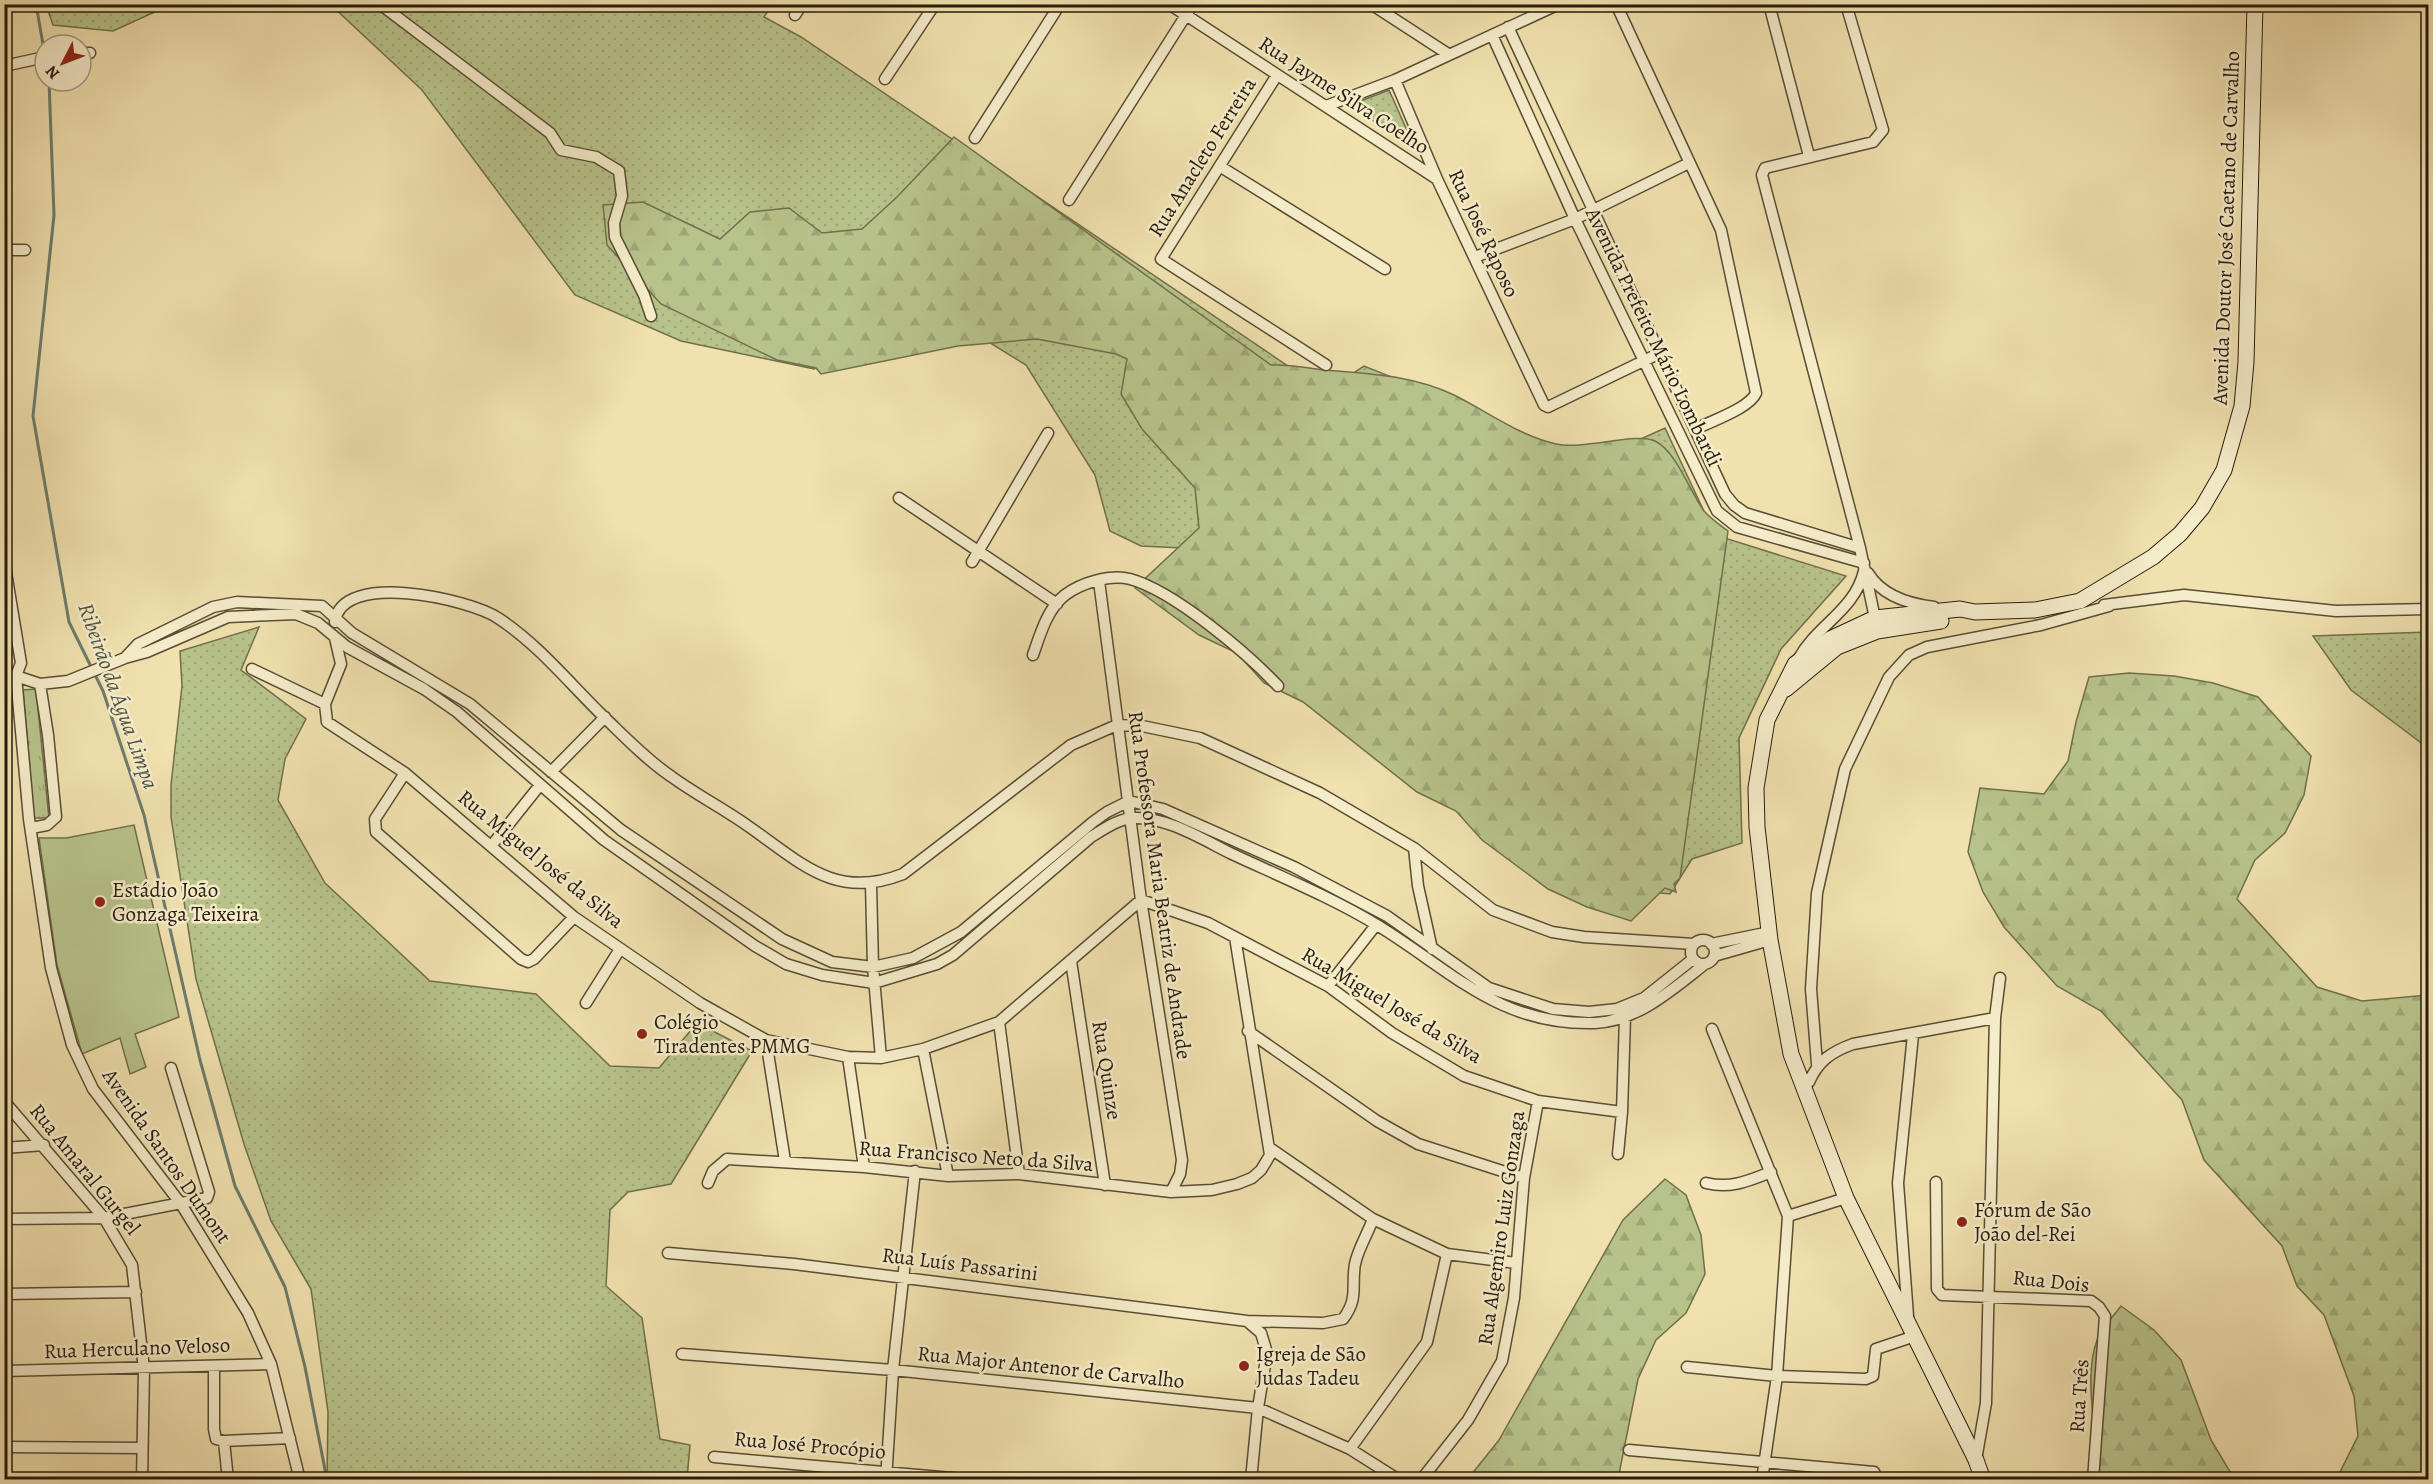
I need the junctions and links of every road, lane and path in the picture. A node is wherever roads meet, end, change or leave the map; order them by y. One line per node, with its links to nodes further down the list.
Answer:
1 (380, 4): 36 (street)
2 (802, 4): 13 (street)
3 (935, 4): 21 (street)
4 (1060, 4): 24 (street)
5 (1169, 4): 14 (street, Rua Jayme Silva Coelho)
6 (1192, 4): 14 (street)
7 (1371, 4): 17 (street)
8 (1559, 4): 15 (street)
9 (1616, 4): 26 (street)
10 (1769, 4): 25 (street)
11 (1846, 4): 25 (street)
12 (2255, 4): 53 (main road, Avenida Doutor José Caetano de Carvalho)
13 (795, 15)
14 (1185, 15): 20 (street, Rua Jayme Silva Coelho); 29 (street)
15 (1508, 27): 16 (street); 30 (street, Avenida Prefeito Mário Lombardi)
16 (1492, 35): 17 (street); 31 (street, Avenida Prefeito Mário Lombardi)
17 (1449, 54): 22 (street)
18 (33, 60): 19 (street)
19 (4, 66)
20 (1277, 75): 23 (street, Rua Jayme Silva Coelho); 27 (street, Rua Anacleto Ferreira)
21 (885, 79)
22 (1395, 80): 23 (street); 28 (street, Rua José Raposo)
23 (1326, 106): 28 (street, Rua Jayme Silva Coelho)
24 (975, 138)
25 (1809, 156): 45 (street)
26 (1689, 163): 30 (street); 40 (street)
27 (1221, 167): 35 (street); 39 (street, Rua Anacleto Ferreira)
28 (1437, 179): 34 (street, Rua José Raposo)
29 (1069, 200)
30 (1593, 210): 31 (street); 37 (street, Avenida Prefeito Mário Lombardi)
31 (1575, 219): 34 (street); 38 (street, Avenida Prefeito Mário Lombardi)
32 (4, 250): 33 (street)
33 (26, 250)
34 (1475, 257): 38 (street, Rua José Raposo)
35 (1385, 269)
36 (651, 316)
37 (1660, 353): 38 (street); 40 (street, Avenida Prefeito Mário Lombardi)
38 (1644, 363): 44 (street, Avenida Prefeito Mário Lombardi)
39 (1326, 365)
40 (1696, 429): 43 (street, Avenida Prefeito Mário Lombardi)
41 (1048, 433): 46 (street)
42 (898, 498): 46 (street)
43 (1745, 513): 44 (street); 45 (street, Avenida Prefeito Mário Lombardi)
44 (1737, 527): 48 (street, Avenida Prefeito Mário Lombardi)
45 (1860, 548): 48 (street)
46 (975, 557): 54 (street)
47 (4, 560): 66 (street, Avenida Santos Dumont)
48 (1864, 565): 50 (street); 51 (street); 52 (street)
49 (1100, 581): 54 (street); 68 (street); 72 (street, Rua Professora Maria Beatriz de Andrade)
50 (1871, 597): 51 (street); 52 (street); 59 (street)
51 (1896, 598): 57 (street)
52 (1852, 601): 63 (street)
53 (2080, 601): 55 (street); 57 (main road, Avenida Doutor José Caetano de Carvalho)
54 (1057, 604): 61 (street)
55 (2109, 606): 56 (street); 110 (street)
56 (2428, 609)
57 (1967, 611): 59 (main road, Avenida Doutor José Caetano de Carvalho)
58 (336, 618): 60 (street); 62 (street); 71 (street); 73 (street)
59 (1876, 625): 63 (main road, Avenida Doutor José Caetano de Carvalho); 69 (main road, Avenida Doutor José Caetano de Carvalho)
60 (334, 636): 62 (street); 70 (street); 75 (street)
61 (1033, 655)
62 (125, 658): 67 (street)
63 (1795, 664): 69 (main road, Avenida Doutor José Caetano de Carvalho)
64 (252, 669): 70 (street)
65 (4, 676): 66 (street)
66 (16, 676): 67 (street); 78 (street, Avenida Santos Dumont)
67 (40, 684): 78 (street)
68 (1278, 686)
69 (1781, 693): 85 (main road, Avenida Doutor José Caetano de Carvalho)
70 (324, 704): 74 (street, Rua Miguel José da Silva)
71 (605, 717): 73 (street); 81 (street)
72 (1117, 725): 76 (street, Rua Professora Maria Beatriz de Andrade); 80 (street); 81 (street)
73 (551, 772): 95 (street)
74 (405, 773): 79 (street, Rua Miguel José da Silva); 83 (street)
75 (540, 785): 79 (street); 97 (street)
76 (1129, 801): 77 (street, Rua Professora Maria Beatriz de Andrade); 90 (street); 95 (street)
77 (1131, 818): 82 (street, Rua Professora Maria Beatriz de Andrade); 84 (street); 97 (street)
78 (31, 828): 133 (street, Avenida Santos Dumont)
79 (492, 845): 83 (street, Rua Miguel José da Silva)
80 (1414, 848): 87 (street); 90 (street)
81 (871, 884): 95 (street)
82 (1141, 900): 86 (street, Rua Miguel José da Silva); 93 (street, Rua Miguel José da Silva); 131 (street, Rua Professora Maria Beatriz de Andrade)
83 (574, 916): 89 (street, Rua Miguel José da Silva)
84 (1376, 925): 98 (street); 100 (street)
85 (1770, 936): 88 (street); 91 (street); 112 (main road, Avenida Doutor José Caetano de Carvalho)
86 (1235, 937): 98 (street, Rua Miguel José da Silva); 104 (street)
87 (1694, 944): 88 (street); 92 (street)
88 (1711, 944): 91 (street)
89 (620, 949): 99 (street); 106 (street, Rua Miguel José da Silva)
90 (1432, 949): 92 (street)
91 (1714, 956): 94 (street)
92 (1693, 959): 94 (street)
93 (1071, 961): 102 (street, Rua Miguel José da Silva); 130 (street, Rua Quinze)
94 (1705, 964): 100 (street)
95 (873, 967): 97 (street)
96 (2000, 978): 101 (street)
97 (874, 983): 109 (street)
98 (1328, 986): 114 (street, Rua Miguel José da Silva)
99 (586, 1003)
100 (1625, 1017): 115 (street)
101 (1995, 1018): 105 (street); 144 (street)
102 (999, 1022): 107 (street, Rua Miguel José da Silva); 124 (street)
103 (1712, 1029): 123 (street)
104 (1248, 1031): 118 (street); 126 (street)
105 (1912, 1035): 110 (street); 147 (street)
106 (766, 1040): 108 (street, Rua Miguel José da Silva); 120 (street)
107 (923, 1049): 109 (street, Rua Miguel José da Silva); 125 (street)
108 (848, 1057): 109 (street, Rua Miguel José da Silva); 121 (street)
109 (881, 1058)
110 (1817, 1064): 112 (street)
111 (171, 1068): 133 (street)
112 (1797, 1073): 132 (main road, Avenida Doutor José Caetano de Carvalho)
113 (4, 1101): 116 (street, Rua Amaral Gurgel)
114 (1538, 1101): 115 (street, Rua Miguel José da Silva); 126 (street, Rua Algemiro Luiz Gonzaga)
115 (1622, 1112): 119 (street)
116 (44, 1145): 117 (street); 135 (street, Rua Amaral Gurgel)
117 (4, 1148)
118 (1270, 1148): 131 (street, Rua Francisco Neto da Silva); 137 (street)
119 (1618, 1154)
120 (785, 1161): 121 (street, Rua Francisco Neto da Silva); 128 (street, Rua Francisco Neto da Silva)
121 (864, 1167): 122 (street, Rua Francisco Neto da Silva)
122 (915, 1171): 125 (street, Rua Francisco Neto da Silva); 141 (street)
123 (1771, 1172): 129 (street); 134 (street)
124 (1019, 1174): 125 (street, Rua Francisco Neto da Silva); 130 (street, Rua Francisco Neto da Silva)
125 (948, 1176)
126 (1524, 1179): 140 (street, Rua Algemiro Luiz Gonzaga)
127 (1936, 1182): 144 (street, Rua Dois)
128 (708, 1183)
129 (1706, 1183)
130 (1105, 1185): 131 (street, Rua Francisco Neto da Silva)
131 (1172, 1192)
132 (1846, 1198): 134 (street); 147 (main road, Avenida Doutor José Caetano de Carvalho)
133 (181, 1204): 135 (street); 149 (street, Avenida Santos Dumont)
134 (1788, 1216): 155 (street)
135 (104, 1218): 136 (street); 142 (street, Rua Amaral Gurgel)
136 (4, 1219)
137 (1373, 1219): 139 (street); 146 (street, Rua Luís Passarini)
138 (668, 1253): 141 (street, Rua Luís Passarini)
139 (1447, 1254): 140 (street); 161 (street)
140 (1516, 1263): 173 (street, Rua Algemiro Luiz Gonzaga)
141 (903, 1277): 146 (street, Rua Luís Passarini); 153 (street)
142 (136, 1292): 143 (street); 152 (street, Rua Amaral Gurgel)
143 (4, 1294)
144 (1989, 1295): 145 (street, Rua Dois); 164 (street)
145 (2105, 1316): 178 (street, Rua Três)
146 (1246, 1321): 156 (street)
147 (1912, 1329): 155 (street); 164 (main road, Avenida Doutor José Caetano de Carvalho)
148 (682, 1354): 153 (street, Rua Major Antenor de Carvalho)
149 (271, 1364): 150 (street, Rua Herculano Veloso); 157 (street, Avenida Santos Dumont)
150 (214, 1366): 152 (street, Rua Herculano Veloso); 158 (street)
151 (1687, 1366): 155 (street)
152 (144, 1369): 154 (street, Rua Herculano Veloso); 160 (street, Rua Amaral Gurgel)
153 (893, 1370): 156 (street, Rua Major Antenor de Carvalho); 166 (street)
154 (4, 1371)
155 (1777, 1376): 165 (street)
156 (1258, 1408): 161 (street, Rua Major Antenor de Carvalho); 171 (street)
157 (290, 1438): 158 (street); 169 (street, Avenida Santos Dumont)
158 (224, 1441): 168 (street)
159 (4, 1447): 160 (street)
160 (141, 1448): 167 (street, Rua Amaral Gurgel)
161 (1350, 1449): 172 (street, Rua Major Antenor de Carvalho)
162 (1629, 1450): 165 (street)
163 (714, 1457): 166 (street, Rua José Procópio)
164 (1976, 1460): 176 (main road); 177 (main road, Avenida Doutor José Caetano de Carvalho)
165 (1764, 1463): 174 (street); 175 (street)
166 (886, 1476): 170 (street, Rua José Procópio)
167 (142, 1479)
168 (228, 1479)
169 (300, 1479)
170 (975, 1479)
171 (1251, 1479)
172 (1399, 1479)
173 (1421, 1479)
174 (1762, 1479)
175 (1878, 1479)
176 (1973, 1479)
177 (1983, 1479)
178 (2093, 1479)

